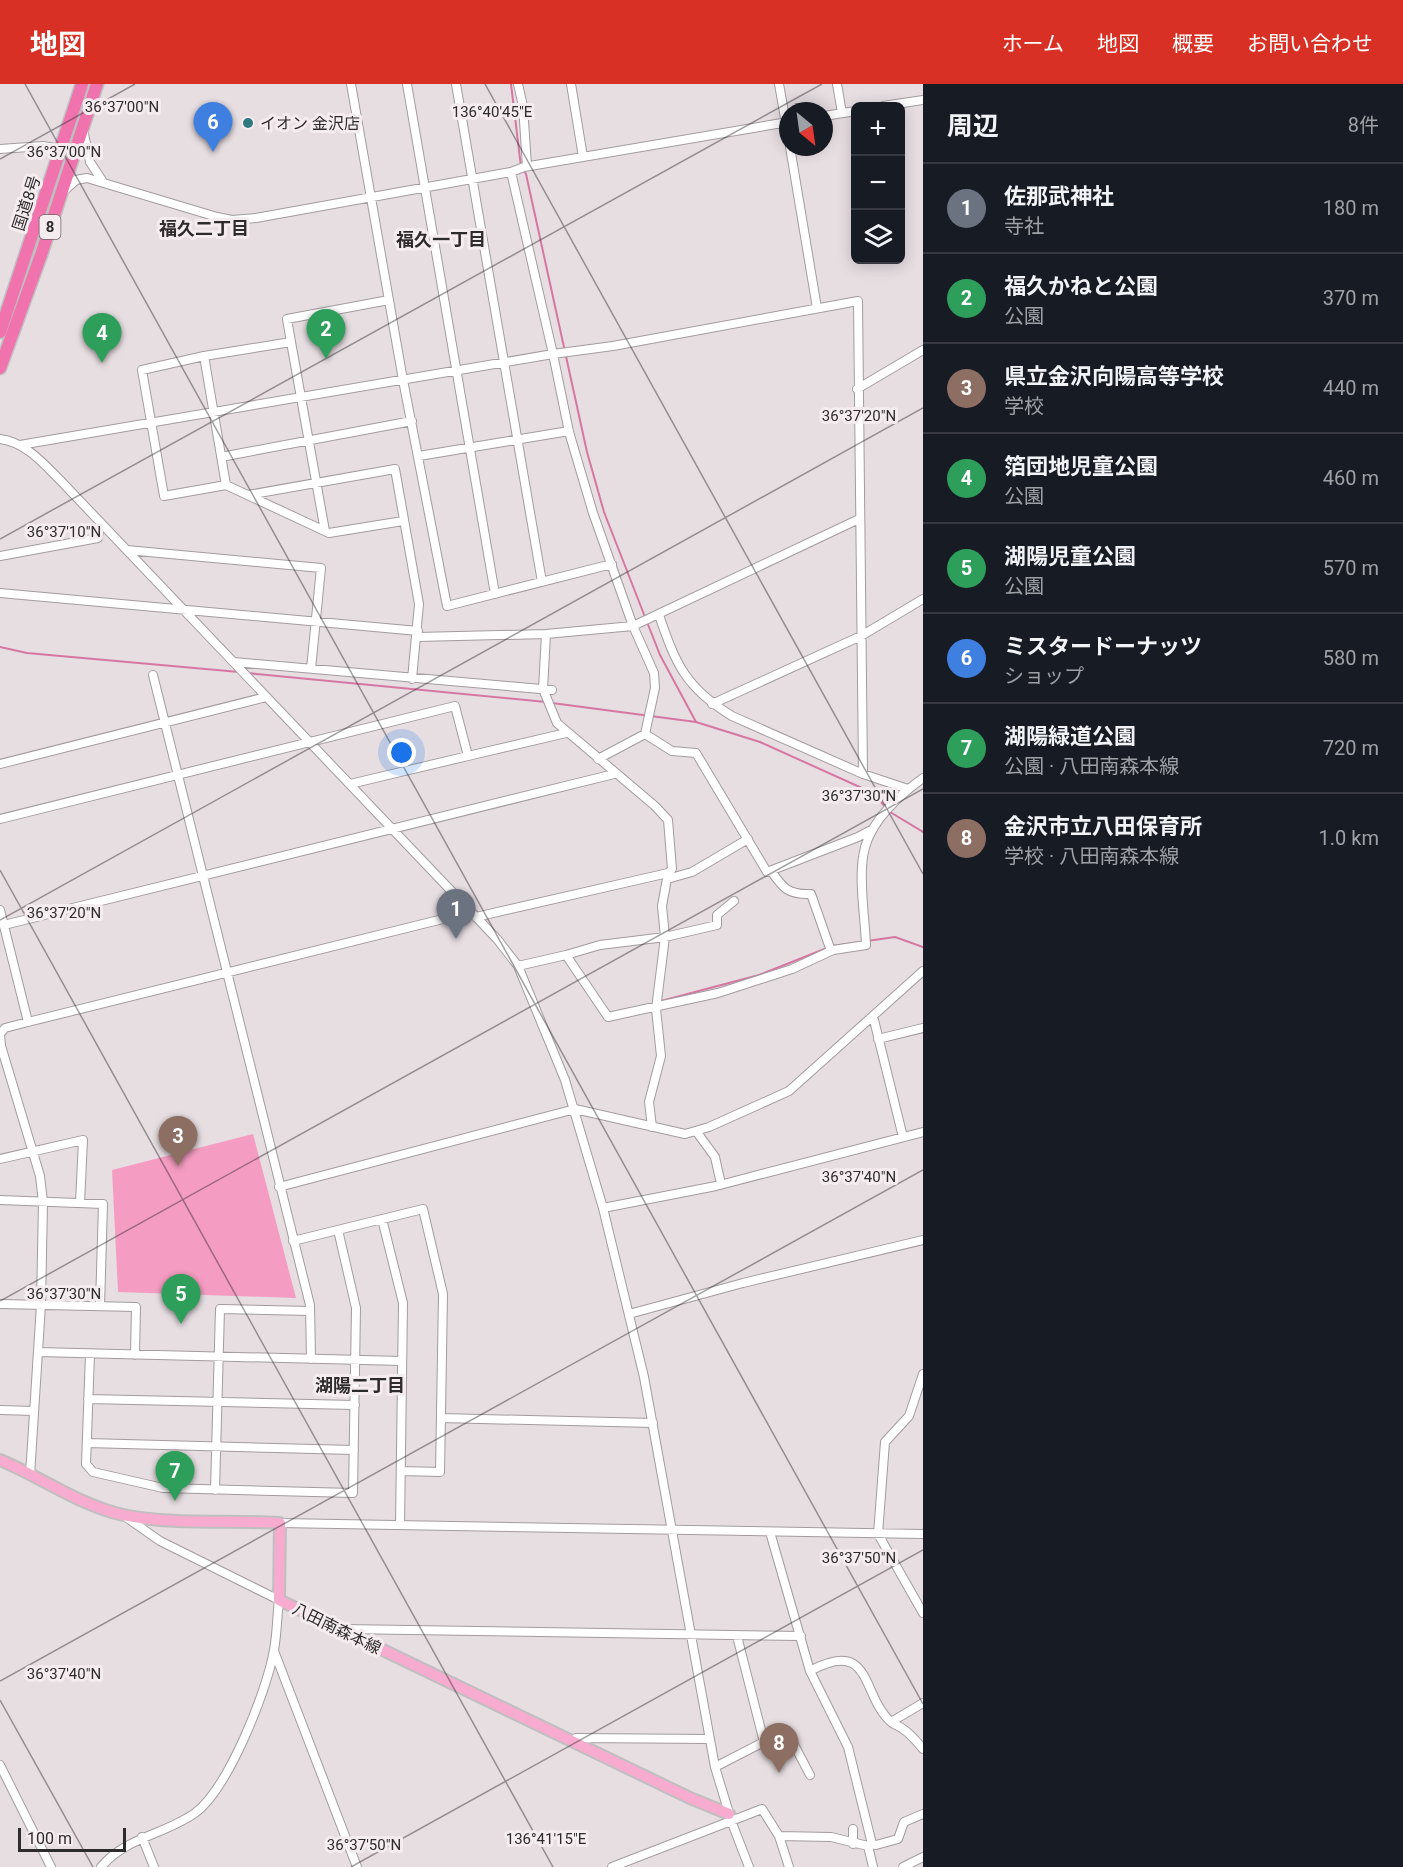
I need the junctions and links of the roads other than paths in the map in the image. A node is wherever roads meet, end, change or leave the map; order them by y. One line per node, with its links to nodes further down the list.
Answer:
1 (82, 84): 18 (highway, 国道8号 / 8)
2 (99, 84): 24 (street); 26 (highway, 国道8号 / 8)
3 (351, 84): 27 (street)
4 (407, 84): 25 (street)
5 (456, 84): 23 (street)
6 (518, 84): 21 (street)
7 (571, 84): 20 (street)
8 (779, 84): 11 (street)
9 (837, 84): 14 (street)
10 (923, 100): 12 (street)
11 (783, 102)
12 (905, 103)
13 (851, 112): 14 (street)
14 (842, 114): 15 (street)
15 (833, 115)
16 (779, 124): 20 (street)
17 (0, 149): 18 (street)
18 (61, 149): 30 (highway, 国道8号 / 8)
19 (792, 156): 29 (street)
20 (583, 157): 21 (street)
21 (526, 167): 22 (street)
22 (513, 171): 23 (street); 33 (street)
23 (472, 177): 25 (street); 35 (street)
24 (103, 182): 26 (street); 27 (street)
25 (424, 186): 27 (street); 37 (street)
26 (60, 196): 36 (highway, 国道8号 / 8)
27 (370, 196): 28 (street)
28 (389, 300): 31 (street); 38 (street)
29 (817, 308): 33 (street); 39 (street)
30 (0, 332)
31 (291, 342): 34 (street); 40 (street)
32 (923, 350): 39 (street)
33 (554, 353): 35 (street); 44 (street)
34 (204, 357): 41 (street); 43 (street)
35 (502, 363): 37 (street); 47 (street)
36 (0, 368)
37 (456, 371): 38 (street); 49 (street)
38 (403, 380): 40 (street); 42 (street)
39 (857, 389): 55 (street)
40 (301, 397): 41 (street); 46 (street)
41 (214, 412): 43 (street); 51 (street)
42 (412, 421): 46 (street); 50 (street)
43 (151, 424): 48 (street); 53 (street)
44 (569, 431): 47 (street); 61 (street)
45 (0, 439): 48 (street)
46 (310, 440): 51 (street); 52 (street)
47 (515, 440): 49 (street); 62 (street)
48 (20, 445): 57 (street)
49 (470, 447): 50 (street); 64 (street)
50 (419, 456): 64 (street)
51 (221, 457): 53 (street)
52 (317, 483): 54 (street); 56 (street); 58 (street)
53 (226, 484): 54 (street)
54 (248, 495): 58 (street)
55 (859, 519): 67 (street); 72 (street)
56 (403, 521): 58 (street); 70 (street)
57 (100, 522): 59 (street); 60 (street)
58 (325, 531)
59 (126, 550): 66 (street); 68 (street)
60 (0, 556)
61 (612, 564): 62 (street); 69 (street)
62 (542, 582): 64 (street)
63 (0, 593): 66 (street)
64 (495, 594)
65 (923, 599): 72 (street)
66 (182, 609): 68 (street); 73 (street)
67 (656, 617): 69 (street); 79 (street)
68 (316, 621): 70 (street); 74 (street)
69 (634, 625): 71 (street); 81 (street)
70 (417, 634): 71 (street); 76 (street)
71 (546, 634): 77 (street)
72 (861, 636): 79 (street); 89 (street)
73 (234, 663): 74 (street); 78 (street)
74 (311, 669): 76 (street)
75 (153, 675): 80 (street)
76 (412, 679): 77 (street)
77 (547, 690): 82 (street)
78 (266, 697): 80 (street); 83 (street)
79 (712, 704): 89 (street)
80 (165, 722): 86 (street); 87 (street)
81 (646, 732): 85 (street); 96 (street)
82 (566, 733): 84 (street); 85 (street)
83 (309, 741): 84 (street); 87 (street); 91 (street)
84 (468, 756): 91 (street)
85 (598, 759): 88 (street)
86 (0, 764)
87 (177, 774): 93 (street); 98 (street)
88 (614, 774): 95 (street); 99 (street)
89 (863, 774): 92 (street)
90 (923, 778): 92 (street)
91 (350, 784): 95 (street)
92 (904, 792): 94 (street)
93 (0, 819)
94 (874, 827): 97 (street); 105 (street)
95 (393, 829): 98 (street); 102 (street)
96 (748, 839): 97 (street); 99 (street)
97 (771, 871): 105 (street)
98 (202, 876): 103 (street); 109 (street)
99 (667, 876): 102 (street); 104 (street)
100 (734, 901): 104 (street)
101 (0, 910): 103 (street)
102 (474, 914): 107 (street); 109 (street)
103 (4, 924): 112 (street)
104 (665, 937): 106 (street); 110 (street)
105 (831, 951): 110 (street)
106 (566, 956): 107 (street); 110 (street)
107 (518, 966): 115 (street)
108 (923, 971): 111 (street)
109 (226, 974): 112 (street); 123 (street)
110 (656, 1008): 116 (street)
111 (873, 1016): 114 (street); 117 (street)
112 (28, 1022): 120 (street)
113 (923, 1028): 114 (street)
114 (878, 1039): 119 (street)
115 (575, 1109): 116 (street); 123 (street); 127 (street)
116 (652, 1126): 117 (street)
117 (696, 1131): 122 (street)
118 (923, 1132): 119 (street)
119 (903, 1137): 122 (street)
120 (32, 1150): 121 (street); 125 (street); 126 (street)
121 (0, 1159)
122 (721, 1184): 127 (street)
123 (279, 1186): 130 (street)
124 (0, 1200): 125 (street)
125 (43, 1202): 126 (street); 133 (street)
126 (80, 1203): 134 (street)
127 (603, 1208): 136 (street)
128 (382, 1219): 129 (street); 143 (street); 150 (street)
129 (338, 1230): 130 (street); 142 (street)
130 (293, 1240): 135 (street)
131 (923, 1240): 136 (street)
132 (0, 1304): 133 (street)
133 (42, 1305): 134 (street); 137 (street)
134 (100, 1306): 139 (street)
135 (310, 1311): 140 (street); 141 (street)
136 (629, 1314): 151 (street)
137 (38, 1352): 138 (street); 149 (street)
138 (90, 1354): 139 (street); 145 (street)
139 (135, 1355): 140 (street)
140 (219, 1357): 141 (street); 146 (street)
141 (311, 1359): 142 (street)
142 (355, 1360): 143 (street); 147 (street)
143 (402, 1361): 156 (street)
144 (923, 1374): 164 (street)
145 (88, 1399): 146 (street); 152 (street)
146 (218, 1402): 147 (street); 153 (street)
147 (355, 1406): 154 (street)
148 (0, 1410): 149 (street)
149 (34, 1411): 157 (street)
150 (441, 1418): 151 (street); 156 (street)
151 (653, 1423): 162 (street)
152 (87, 1443): 153 (street); 158 (street)
153 (216, 1446): 154 (street); 158 (street)
154 (354, 1450): 158 (street)
155 (0, 1460): 157 (main road)
156 (401, 1471): 161 (street)
157 (30, 1475): 159 (main road)
158 (215, 1490)
159 (122, 1514): 160 (main road); 166 (street)
160 (280, 1523): 161 (street); 166 (main road, 八田南森本線)
161 (400, 1525): 162 (street)
162 (672, 1530): 163 (street); 169 (street)
163 (771, 1532): 164 (street); 171 (street)
164 (878, 1534): 165 (street); 167 (street)
165 (923, 1534)
166 (279, 1600): 168 (main road, 八田南森本線); 172 (street)
167 (923, 1612)
168 (338, 1629): 169 (street); 177 (main road, 八田南森本線)
169 (693, 1635): 170 (street); 176 (street)
170 (737, 1636): 171 (street); 178 (street)
171 (801, 1636): 173 (street)
172 (274, 1651): 187 (street); 194 (street)
173 (810, 1671): 175 (street); 189 (street)
174 (923, 1703): 175 (street)
175 (891, 1722): 179 (street)
176 (710, 1739): 177 (street); 181 (street)
177 (573, 1742): 184 (main road, 八田南森本線)
178 (764, 1742): 181 (street); 182 (street)
179 (923, 1749)
180 (0, 1765): 191 (street)
181 (715, 1767): 184 (street)
182 (810, 1775)
183 (923, 1814): 189 (street)
184 (730, 1818): 186 (street); 195 (street); 196 (street)
185 (853, 1829): 188 (street)
186 (779, 1836): 188 (street); 197 (street)
187 (142, 1837): 192 (street); 193 (street)
188 (853, 1844): 189 (street)
189 (870, 1845): 198 (street)
190 (923, 1857): 199 (street)
191 (51, 1867)
192 (101, 1867)
193 (154, 1867)
194 (357, 1867)
195 (612, 1867)
196 (749, 1867)
197 (789, 1867)
198 (873, 1867)
199 (903, 1867)

